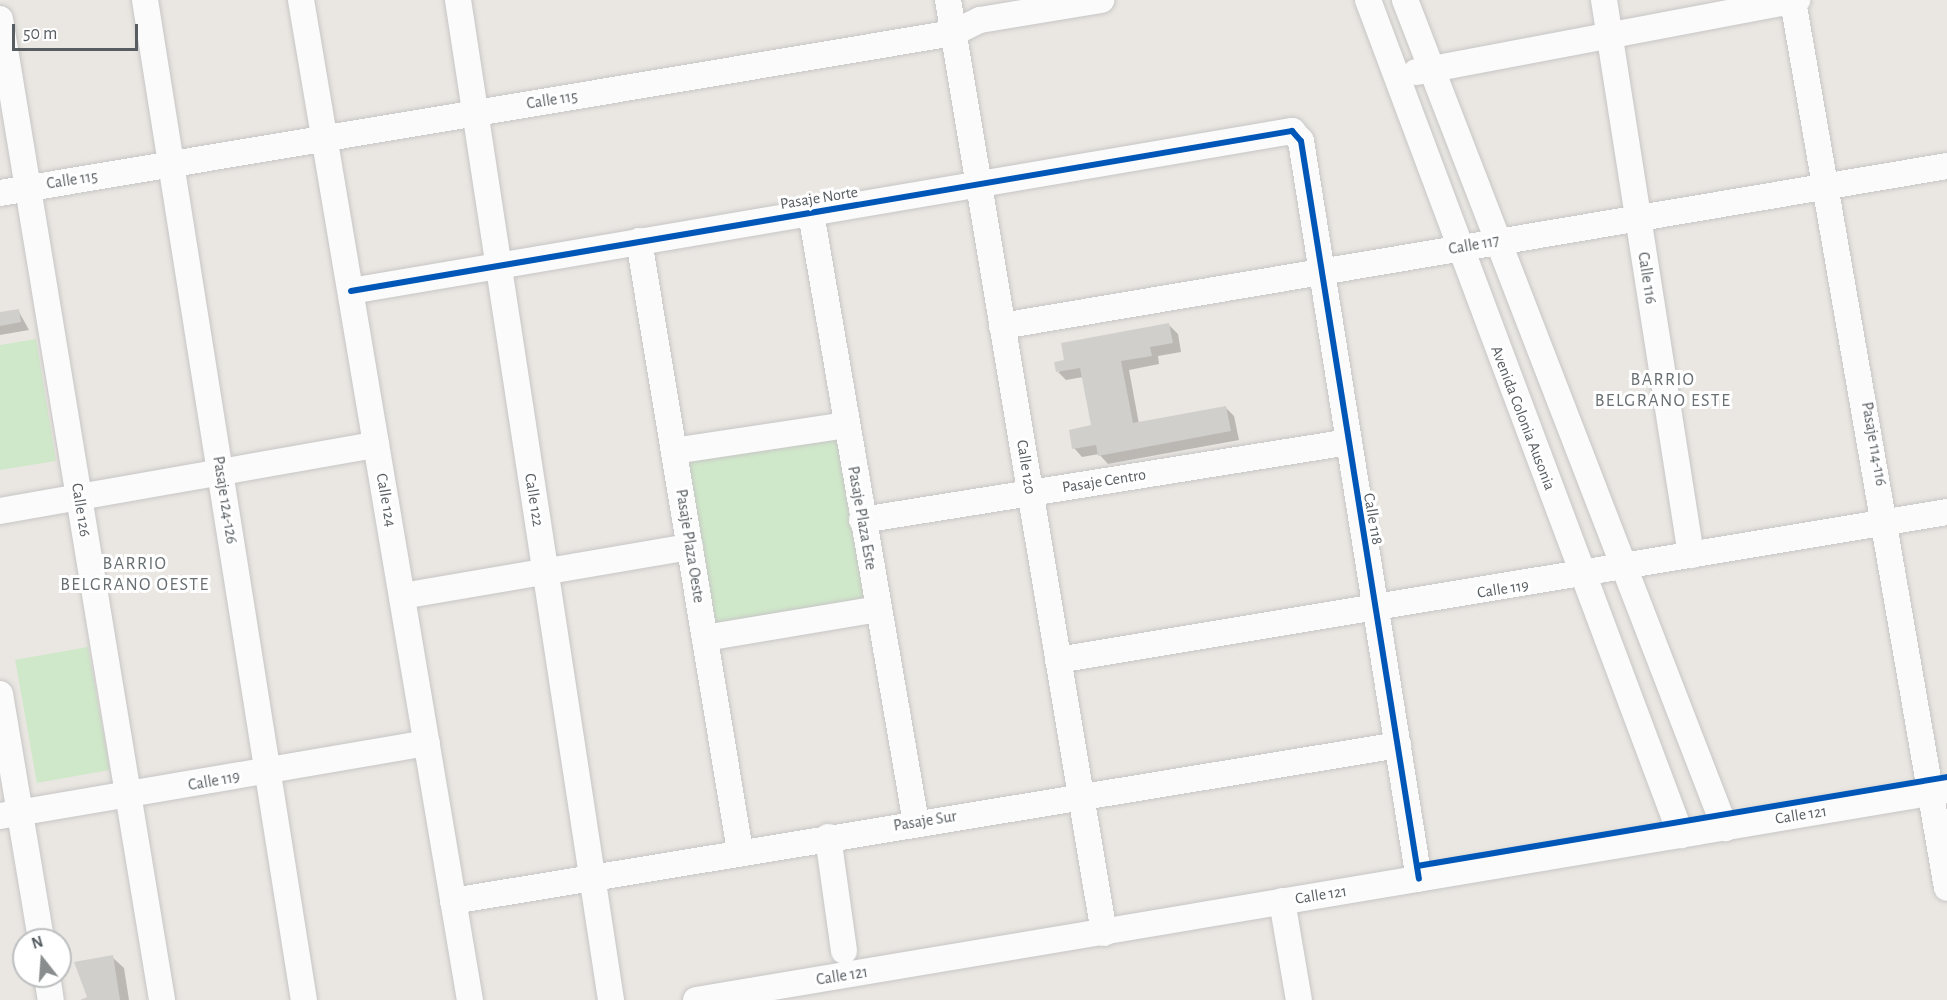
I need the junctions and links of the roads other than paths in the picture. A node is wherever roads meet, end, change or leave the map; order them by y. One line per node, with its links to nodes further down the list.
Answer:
1 (145, 0): 18 (street, Pasaje 124-126)
2 (301, 0): 17 (street, Calle 124)
3 (458, 0): 15 (street, Calle 122)
4 (948, 0): 11 (street, Calle 120)
5 (1101, 0): 11 (street, Calle 115)
6 (1368, 0): 14 (street, Avenida Colonia Ausonia)
7 (1406, 0): 13 (street)
8 (1604, 0): 12 (street, Calle 116)
9 (1795, 0): 12 (street); 21 (street, Pasaje 114-116)
10 (0, 19): 22 (street, Calle 126)
11 (953, 33): 15 (street, Calle 115); 20 (street, Calle 120)
12 (1610, 36): 13 (street); 25 (street, Calle 116)
13 (1431, 70): 14 (street); 27 (street)
14 (1395, 75): 28 (street, Avenida Colonia Ausonia)
15 (475, 113): 17 (street, Calle 115); 29 (street, Calle 122)
16 (1292, 131): 20 (street, Pasaje Norte); 30 (street, Calle 118)
17 (325, 138): 18 (street, Calle 115); 31 (street, Calle 124)
18 (171, 164): 22 (street, Calle 115); 37 (street, Pasaje 124-126)
19 (1947, 166): 21 (street, Calle 117)
20 (979, 186): 24 (street, Pasaje Norte); 32 (street, Calle 120)
21 (1829, 186): 25 (street, Calle 117); 43 (street, Pasaje 114-116)
22 (28, 188): 23 (street, Calle 115); 39 (street, Calle 126)
23 (0, 192)
24 (811, 213): 26 (street, Pasaje Norte); 33 (street, Pasaje Plaza Este)
25 (1637, 217): 27 (street, Calle 117); 45 (street, Calle 116)
26 (639, 241): 29 (street, Pasaje Norte); 36 (street, Pasaje Plaza Oeste)
27 (1497, 242): 28 (street, Calle 117); 46 (street)
28 (1459, 248): 30 (street, Calle 117); 48 (street, Avenida Colonia Ausonia)
29 (498, 264): 31 (street, Pasaje Norte); 47 (street, Calle 122)
30 (1319, 270): 32 (street, Calle 117); 34 (street, Calle 118)
31 (351, 291): 35 (street, Calle 124)
32 (1002, 326): 38 (street, Calle 120)
33 (846, 425): 36 (street); 42 (street, Pasaje Plaza Este)
34 (1347, 442): 38 (street, Pasaje Centro); 51 (street, Calle 118)
35 (376, 445): 37 (street); 49 (street, Calle 124)
36 (674, 451): 44 (street, Pasaje Plaza Oeste)
37 (220, 471): 39 (street); 57 (street, Pasaje 124-126)
38 (1030, 493): 42 (street, Pasaje Centro); 53 (street, Calle 120)
39 (79, 496): 40 (street); 59 (street, Calle 126)
40 (0, 511)
41 (1947, 512): 43 (street, Calle 119)
42 (862, 520): 50 (street, Pasaje Plaza Este)
43 (1887, 523): 45 (street, Calle 119); 58 (street, Pasaje 114-116)
44 (690, 547): 47 (street); 52 (street, Pasaje Plaza Oeste)
45 (1691, 555): 46 (street, Calle 119)
46 (1624, 569): 48 (street, Calle 119); 63 (street)
47 (545, 573): 49 (street); 68 (street, Calle 122)
48 (1583, 577): 51 (street, Calle 119); 64 (street, Avenida Colonia Ausonia)
49 (402, 596): 55 (street, Calle 124)
50 (878, 609): 52 (street); 62 (street, Pasaje Plaza Este)
51 (1375, 609): 53 (street, Calle 119); 56 (street, Calle 118)
52 (705, 638): 66 (street, Pasaje Plaza Oeste)
53 (1058, 660): 60 (street, Calle 120)
54 (0, 694): 61 (street)
55 (427, 743): 57 (street, Calle 119); 70 (street, Calle 124)
56 (1398, 745): 60 (street, Pasaje Sur); 67 (street, Calle 118)
57 (268, 771): 59 (street, Calle 119); 76 (street, Pasaje 124-126)
58 (1939, 792): 63 (street, Calle 121); 69 (street, Pasaje 114-116)
59 (128, 796): 61 (street, Calle 119); 75 (street, Calle 126)
60 (1081, 796): 62 (street, Pasaje Sur); 73 (street, Calle 120)
61 (10, 815): 72 (street)
62 (916, 823): 65 (street, Pasaje Sur)
63 (1725, 828): 64 (street, Calle 121)
64 (1681, 835): 67 (street, Calle 121)
65 (828, 837): 66 (street, Pasaje Sur); 74 (street)
66 (740, 851): 68 (street, Pasaje Sur)
67 (1419, 879): 71 (street, Calle 121)
68 (592, 880): 70 (street, Pasaje Sur); 78 (street, Calle 122)
69 (1947, 888)
70 (453, 901): 77 (street, Calle 124)
71 (1282, 901): 73 (street, Calle 121); 80 (street)
72 (38, 928)
73 (1104, 933): 79 (street, Calle 121)
74 (844, 951)
75 (162, 1000)
76 (304, 1000)
77 (470, 1000)
78 (610, 1000)
79 (696, 1000)
80 (1299, 1000)

